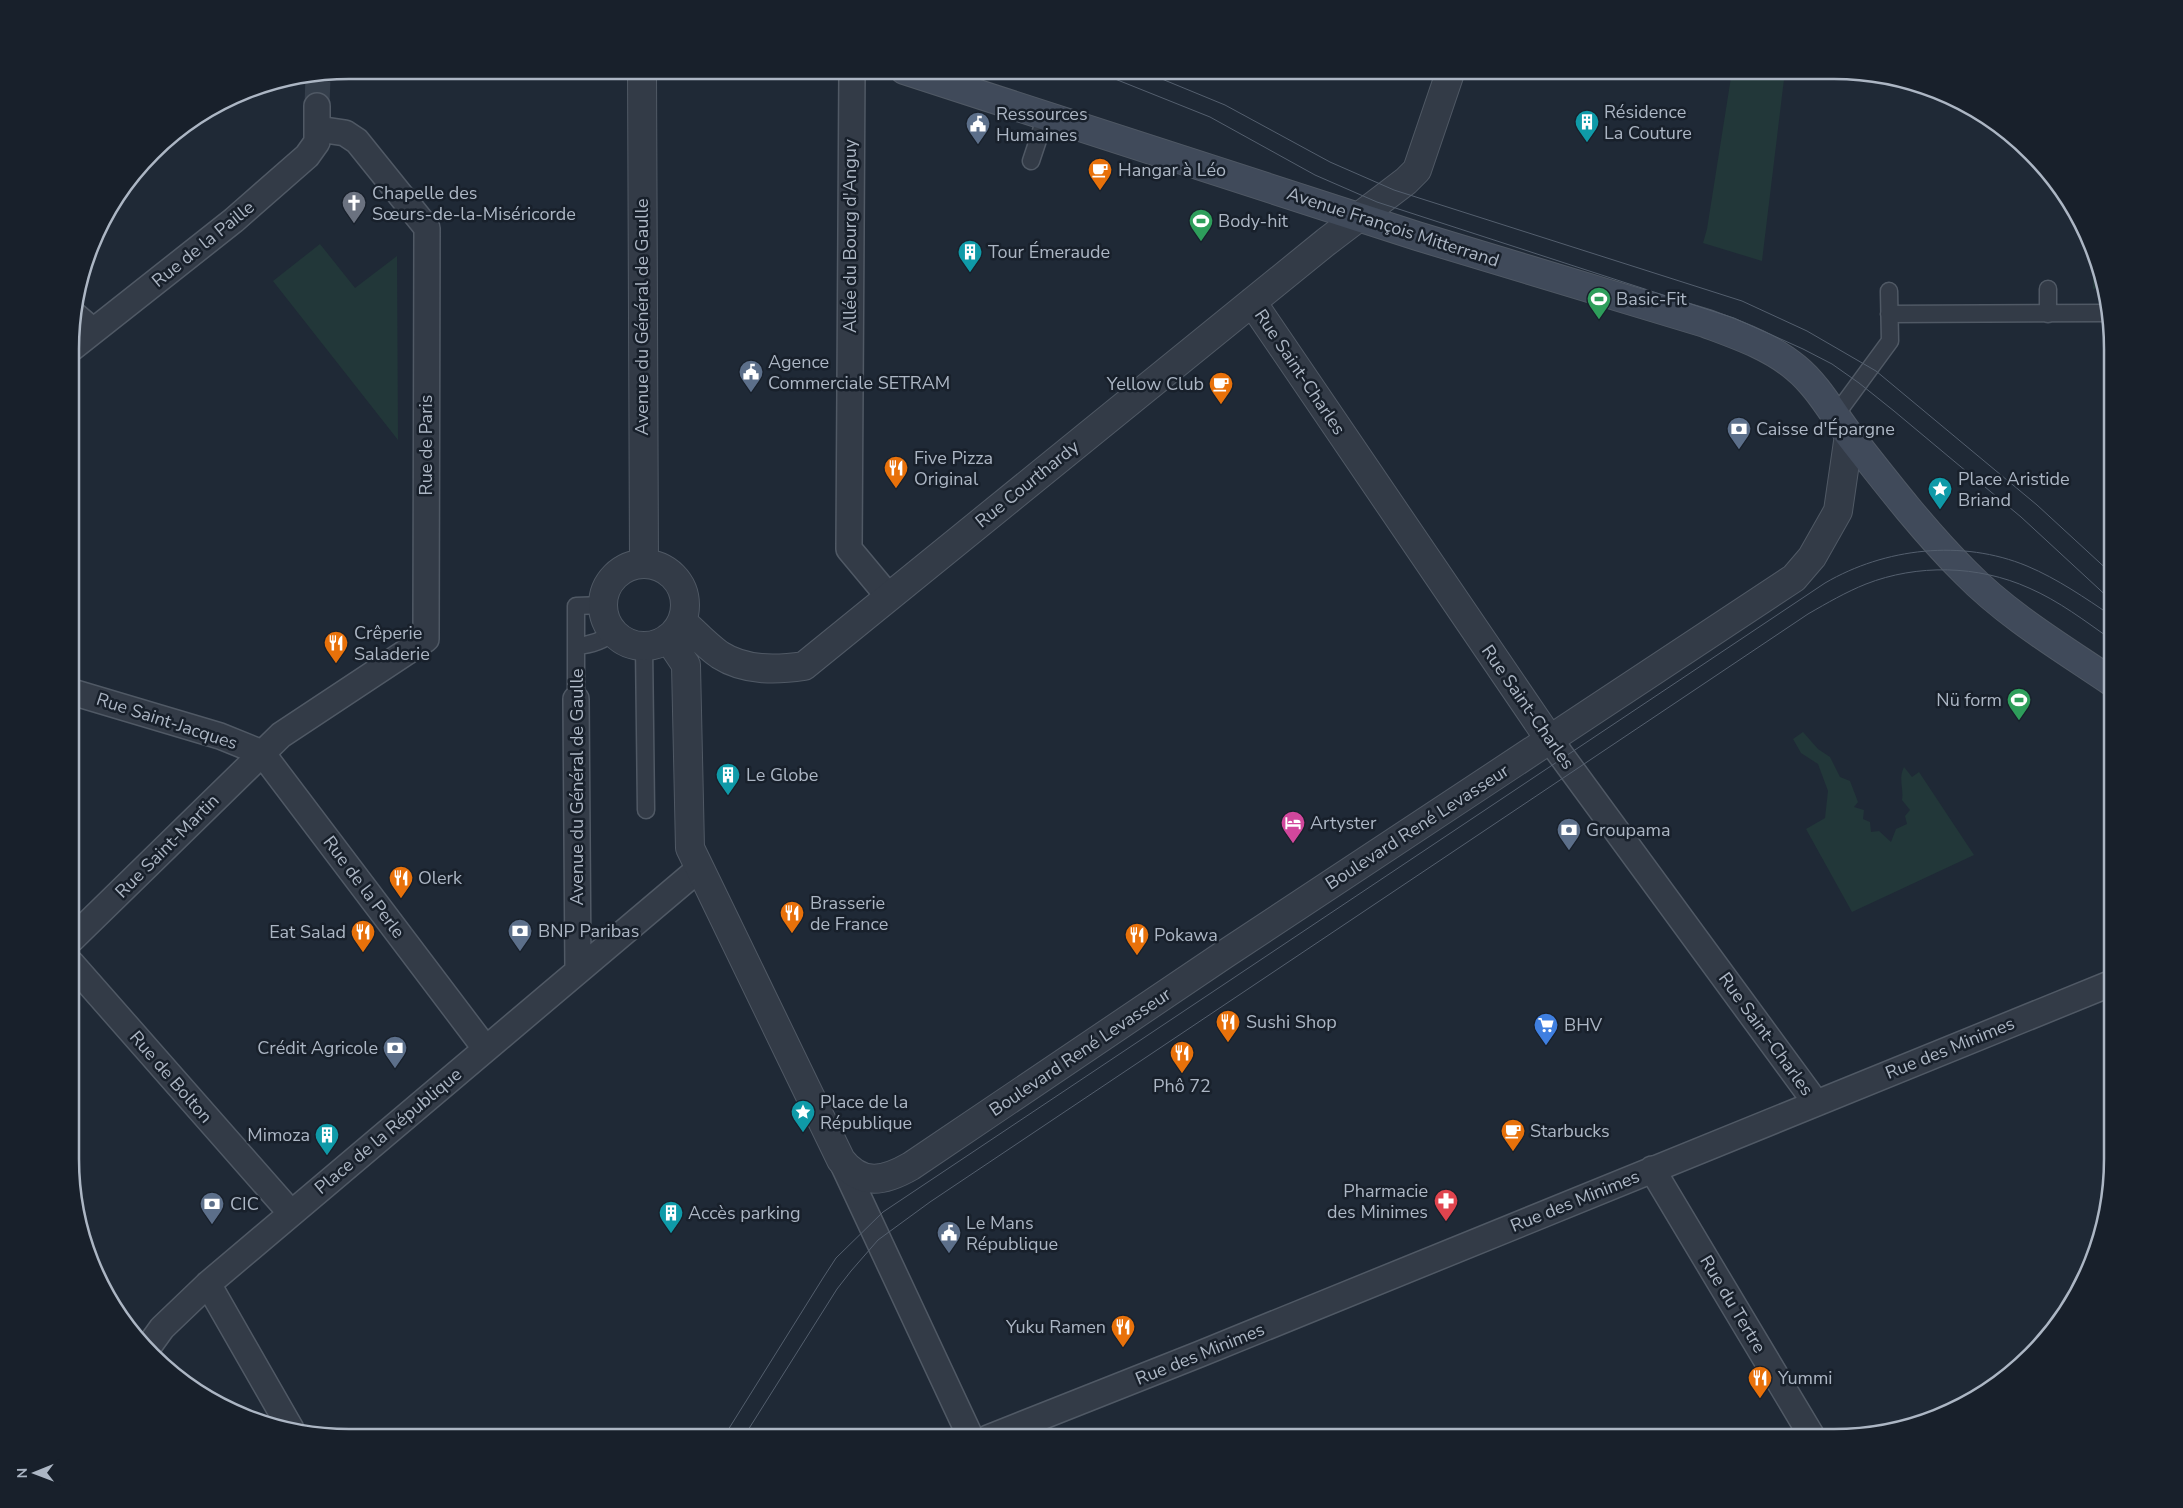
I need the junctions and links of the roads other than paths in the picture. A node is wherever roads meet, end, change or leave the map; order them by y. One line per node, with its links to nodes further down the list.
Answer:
1 (642, 79): 19 (street, Avenue du Général de Gaulle)
2 (852, 79): 20 (street, Allée du Bourg d'Anguy)
3 (932, 79): 5 (main road, Avenue François Mitterrand)
4 (1448, 79): 8 (street, Rue Courthardy)
5 (1046, 116): 7 (lane); 8 (main road, Avenue François Mitterrand)
6 (318, 117): 16 (street, Rue de la Paille); 29 (street, Rue de Paris)
7 (1031, 161)
8 (1358, 217): 11 (street, Rue Courthardy); 18 (main road, Avenue François Mitterrand)
9 (2048, 289): 14 (lane)
10 (1889, 291): 13 (lane)
11 (1252, 302): 20 (street, Rue Courthardy); 28 (street, Rue Saint-Charles)
12 (2102, 313): 14 (lane)
13 (1889, 314): 14 (lane); 18 (lane)
14 (2048, 314)
15 (80, 320): 16 (street)
16 (93, 331): 17 (street, Rue de la Paille)
17 (79, 342)
18 (1842, 426): 25 (main road); 28 (street, Boulevard René Levasseur)
19 (644, 564): 21 (street); 23 (street)
20 (889, 597): 23 (street, Rue Courthardy)
21 (603, 605): 22 (street); 24 (lane, Avenue du Général de Gaulle)
22 (613, 632): 23 (street); 24 (lane, Avenue du Général de Gaulle)
23 (665, 635): 30 (lane); 31 (street)
24 (576, 646): 27 (lane, Avenue du Général de Gaulle)
25 (2104, 676)
26 (79, 694): 29 (street, Rue Saint-Jacques)
27 (576, 698): 33 (street, Avenue du Général de Gaulle)
28 (1550, 740): 37 (street, Rue Saint-Charles); 38 (street, Boulevard René Levasseur)
29 (262, 753): 32 (street, Rue Saint-Martin); 36 (street, Rue de la Perle)
30 (646, 810)
31 (695, 858): 33 (street, Place de la République); 38 (street)
32 (79, 932)
33 (578, 971): 36 (street, Place de la République)
34 (79, 972): 40 (street, Rue de Bolton)
35 (2104, 985): 37 (street, Rue des Minimes)
36 (485, 1048): 40 (street, Place de la République)
37 (1816, 1103): 39 (street, Rue des Minimes)
38 (841, 1160): 44 (street)
39 (1652, 1170): 45 (street, Rue des Minimes); 46 (street, Rue du Tertre)
40 (291, 1213): 41 (street, Place de la République)
41 (208, 1284): 42 (street, Place de la République); 43 (street)
42 (156, 1337)
43 (286, 1422)
44 (967, 1429)
45 (1012, 1429)
46 (1808, 1429)

